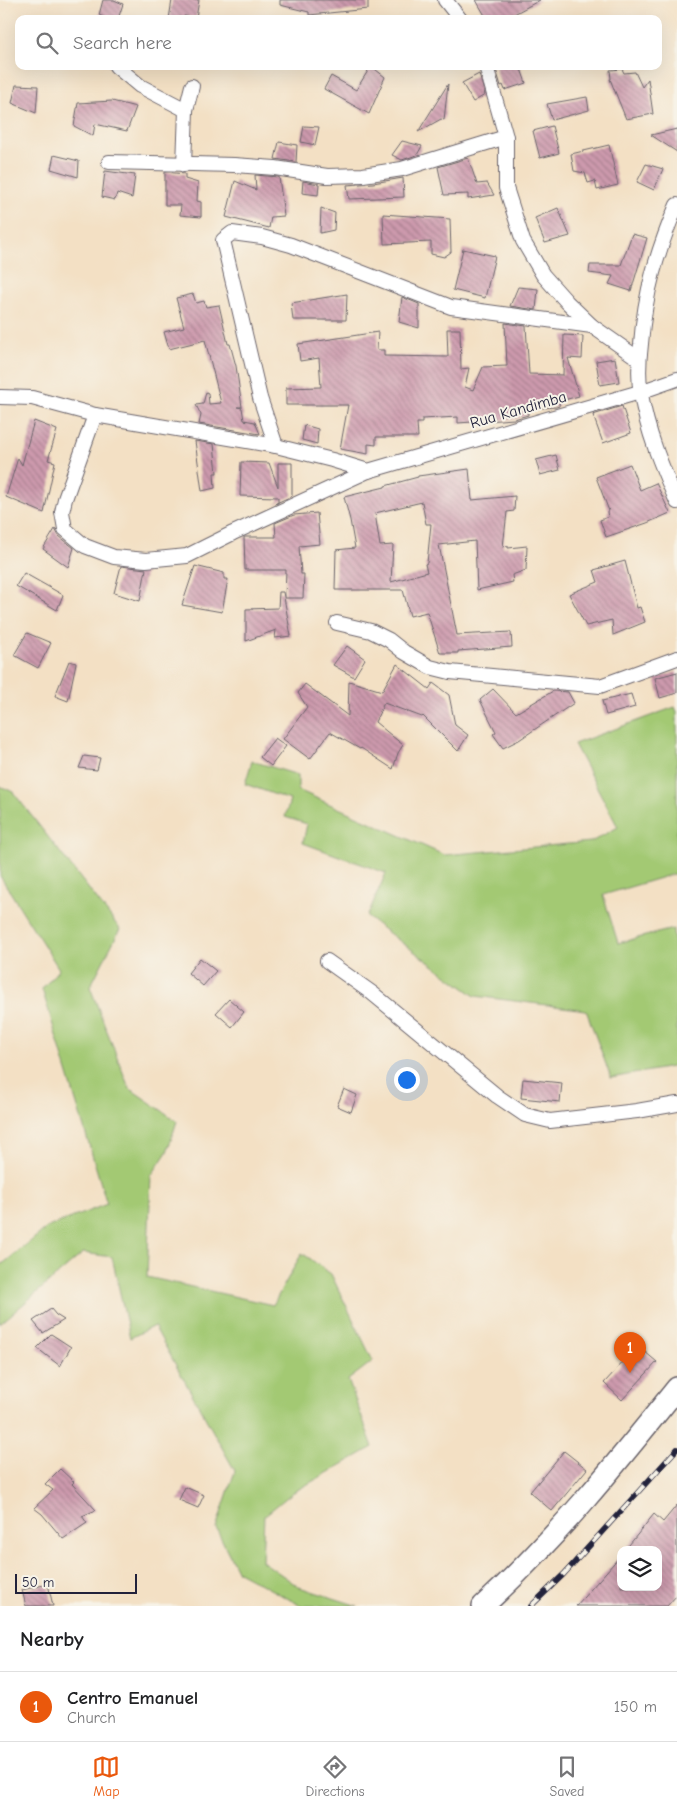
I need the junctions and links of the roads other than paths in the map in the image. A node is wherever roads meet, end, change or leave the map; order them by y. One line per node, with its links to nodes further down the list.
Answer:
1 (445, 0): 2 (street)
2 (457, 15)
3 (121, 70): 6 (street)
4 (487, 70): 7 (street)
5 (192, 86): 6 (street)
6 (186, 110): 9 (street)
7 (506, 137): 9 (street); 11 (street)
8 (109, 162): 9 (street)
9 (184, 165)
10 (677, 205): 12 (street)
11 (592, 326): 12 (street); 17 (street)
12 (640, 359): 14 (street)
13 (677, 379): 14 (street, Rua Kandimba)
14 (640, 392): 18 (street, Rua Kandimba); 19 (street)
15 (0, 397): 16 (street)
16 (95, 415): 17 (street); 18 (street, Rua Kandimba)
17 (276, 446): 18 (street)
18 (368, 471)
19 (677, 502)
20 (337, 624): 21 (street)
21 (677, 658)
22 (327, 961): 23 (street)
23 (677, 1104)
24 (677, 1388): 25 (main road)
25 (483, 1606)

